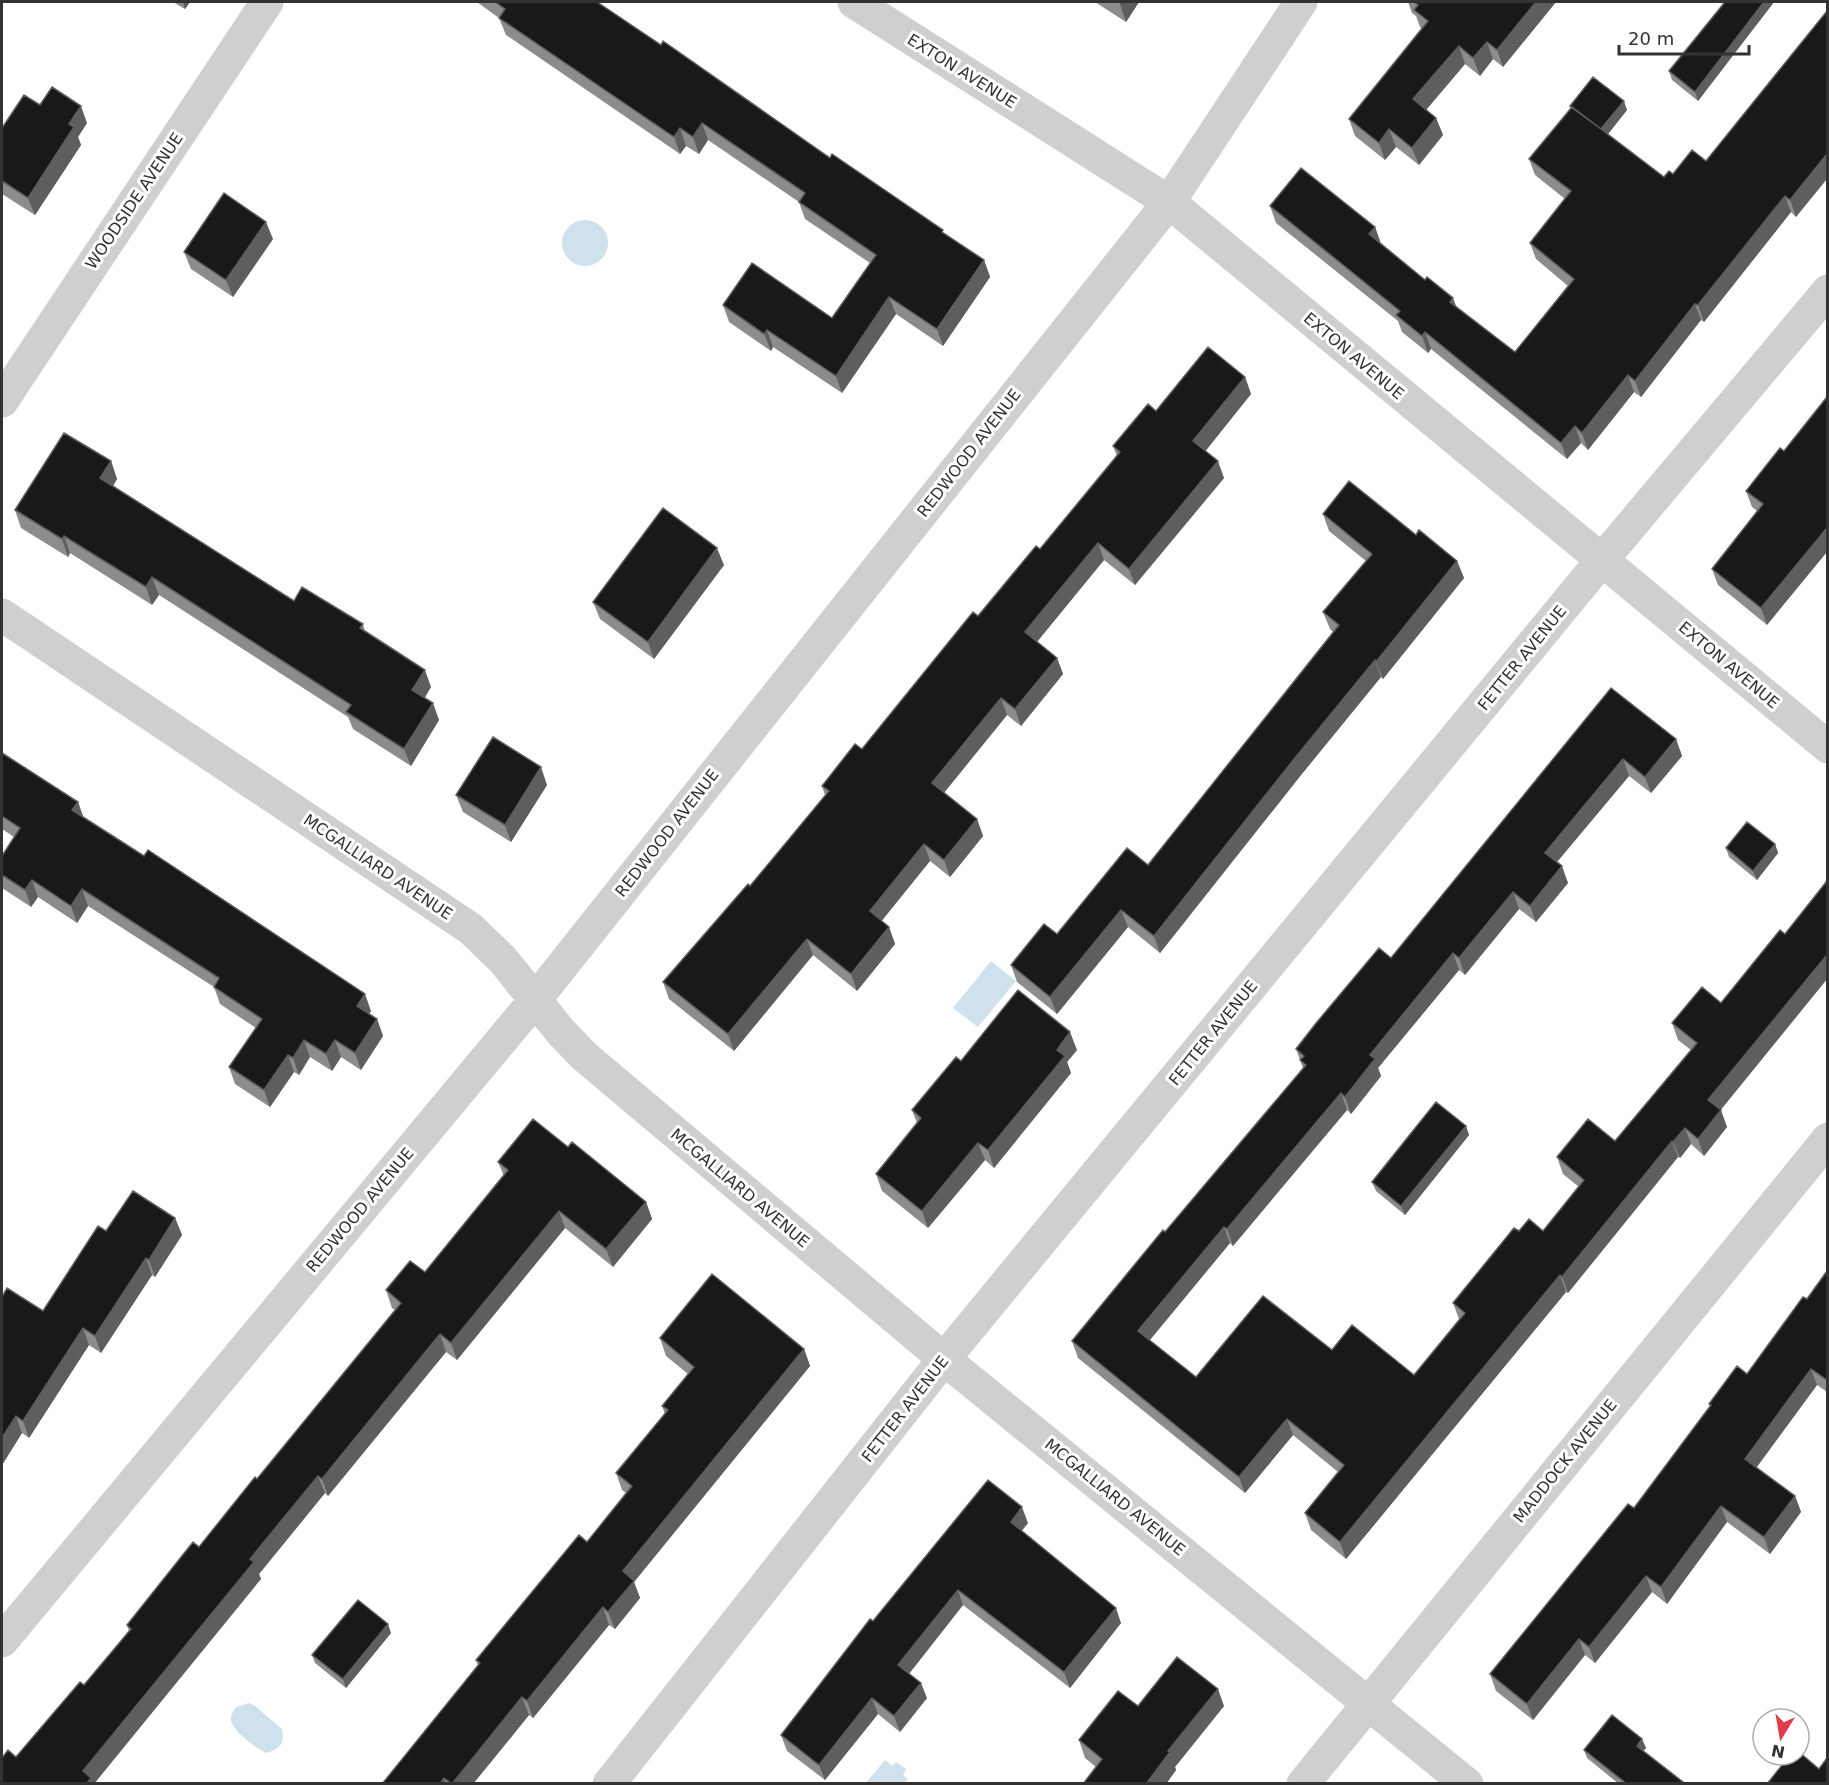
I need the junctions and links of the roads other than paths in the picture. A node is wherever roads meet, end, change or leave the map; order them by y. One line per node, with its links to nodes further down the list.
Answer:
1 (267, 2): 6 (street, WOODSIDE AVENUE)
2 (854, 2): 4 (street, EXTON AVENUE)
3 (1301, 2): 4 (street, REDWOOD AVENUE)
4 (1169, 202): 7 (street, EXTON AVENUE); 10 (street, REDWOOD AVENUE)
5 (1827, 291): 7 (street, FETTER AVENUE)
6 (2, 401)
7 (1602, 560): 9 (street, EXTON AVENUE); 12 (street, FETTER AVENUE)
8 (2, 615): 10 (street, MCGALLIARD AVENUE)
9 (1827, 747)
10 (535, 1000): 12 (street, MCGALLIARD AVENUE); 13 (street, REDWOOD AVENUE)
11 (1827, 1139): 14 (street, MADDOCK AVENUE)
12 (944, 1359): 14 (street, MCGALLIARD AVENUE); 15 (street, FETTER AVENUE)
13 (2, 1641)
14 (1368, 1703): 16 (street, MADDOCK AVENUE); 17 (street, MCGALLIARD AVENUE)
15 (609, 1784)
16 (1303, 1784)
17 (1467, 1784)

